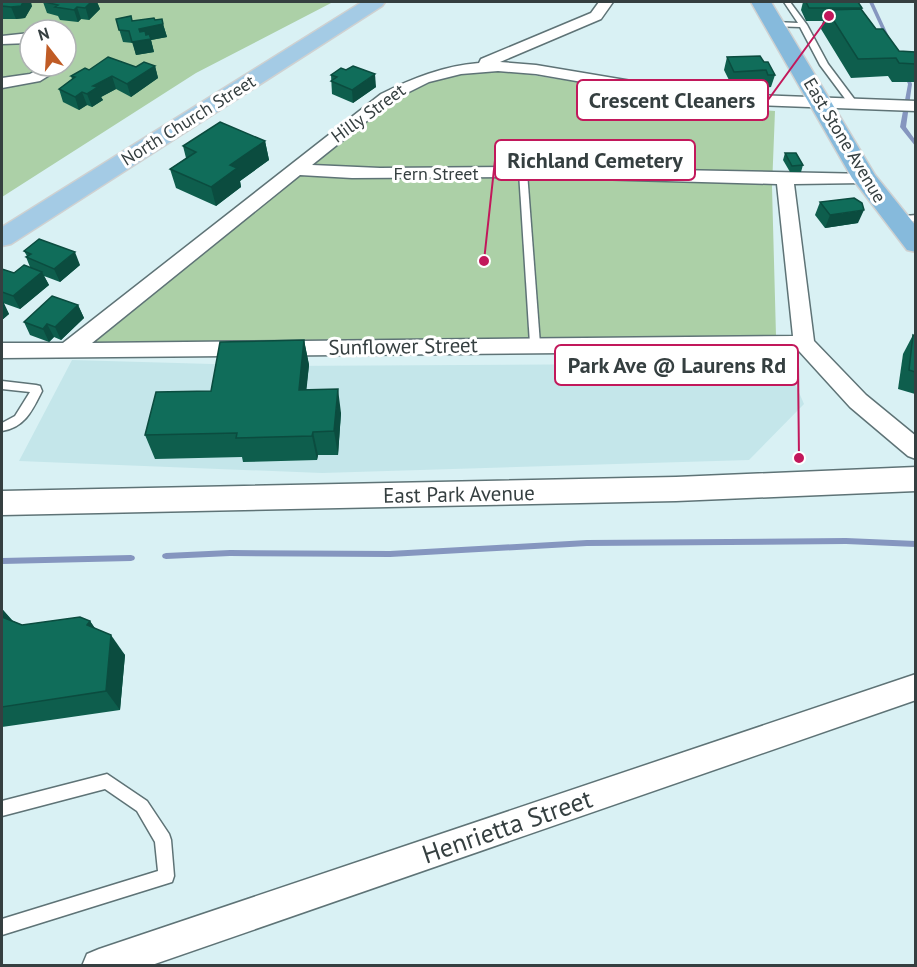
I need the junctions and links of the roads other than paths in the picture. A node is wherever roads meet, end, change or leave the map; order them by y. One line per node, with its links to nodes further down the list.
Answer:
1 (372, 2): 20 (main road, North Church Street)
2 (606, 2): 9 (street)
3 (761, 2): 6 (highway, East Stone Avenue)
4 (787, 2): 5 (lane)
5 (803, 25): 6 (lane); 6 (lane)
6 (794, 38): 12 (highway, East Stone Avenue)
7 (18, 39): 8 (street)
8 (2, 40)
9 (478, 65): 12 (street, Hilly Street); 15 (street, Hilly Street)
10 (34, 78): 11 (street)
11 (2, 83)
12 (826, 89): 13 (street, Hilly Street); 13 (lane); 17 (highway, East Stone Avenue)
13 (855, 106): 14 (street, Hilly Street)
14 (915, 106)
15 (295, 169): 16 (street, Fern Street); 25 (street, Hilly Street)
16 (523, 172): 18 (street, Fern Street); 23 (lane)
17 (864, 177): 18 (street, Fern Street); 19 (highway, East Stone Avenue)
18 (785, 180): 22 (street)
19 (905, 219): 21 (highway, East Stone Avenue)
20 (2, 238)
21 (915, 244)
22 (804, 343): 23 (street, Sunflower Street); 28 (street)
23 (536, 344): 25 (street, Sunflower Street)
24 (2, 351): 25 (street, Sunflower Street)
25 (67, 351)
26 (2, 385): 27 (lane)
27 (2, 427)
28 (915, 450)
29 (915, 479): 30 (street, East Park Avenue)
30 (2, 503)
31 (915, 687): 34 (street, Henrietta Street)
32 (2, 810): 33 (lane)
33 (2, 927)
34 (99, 966)

